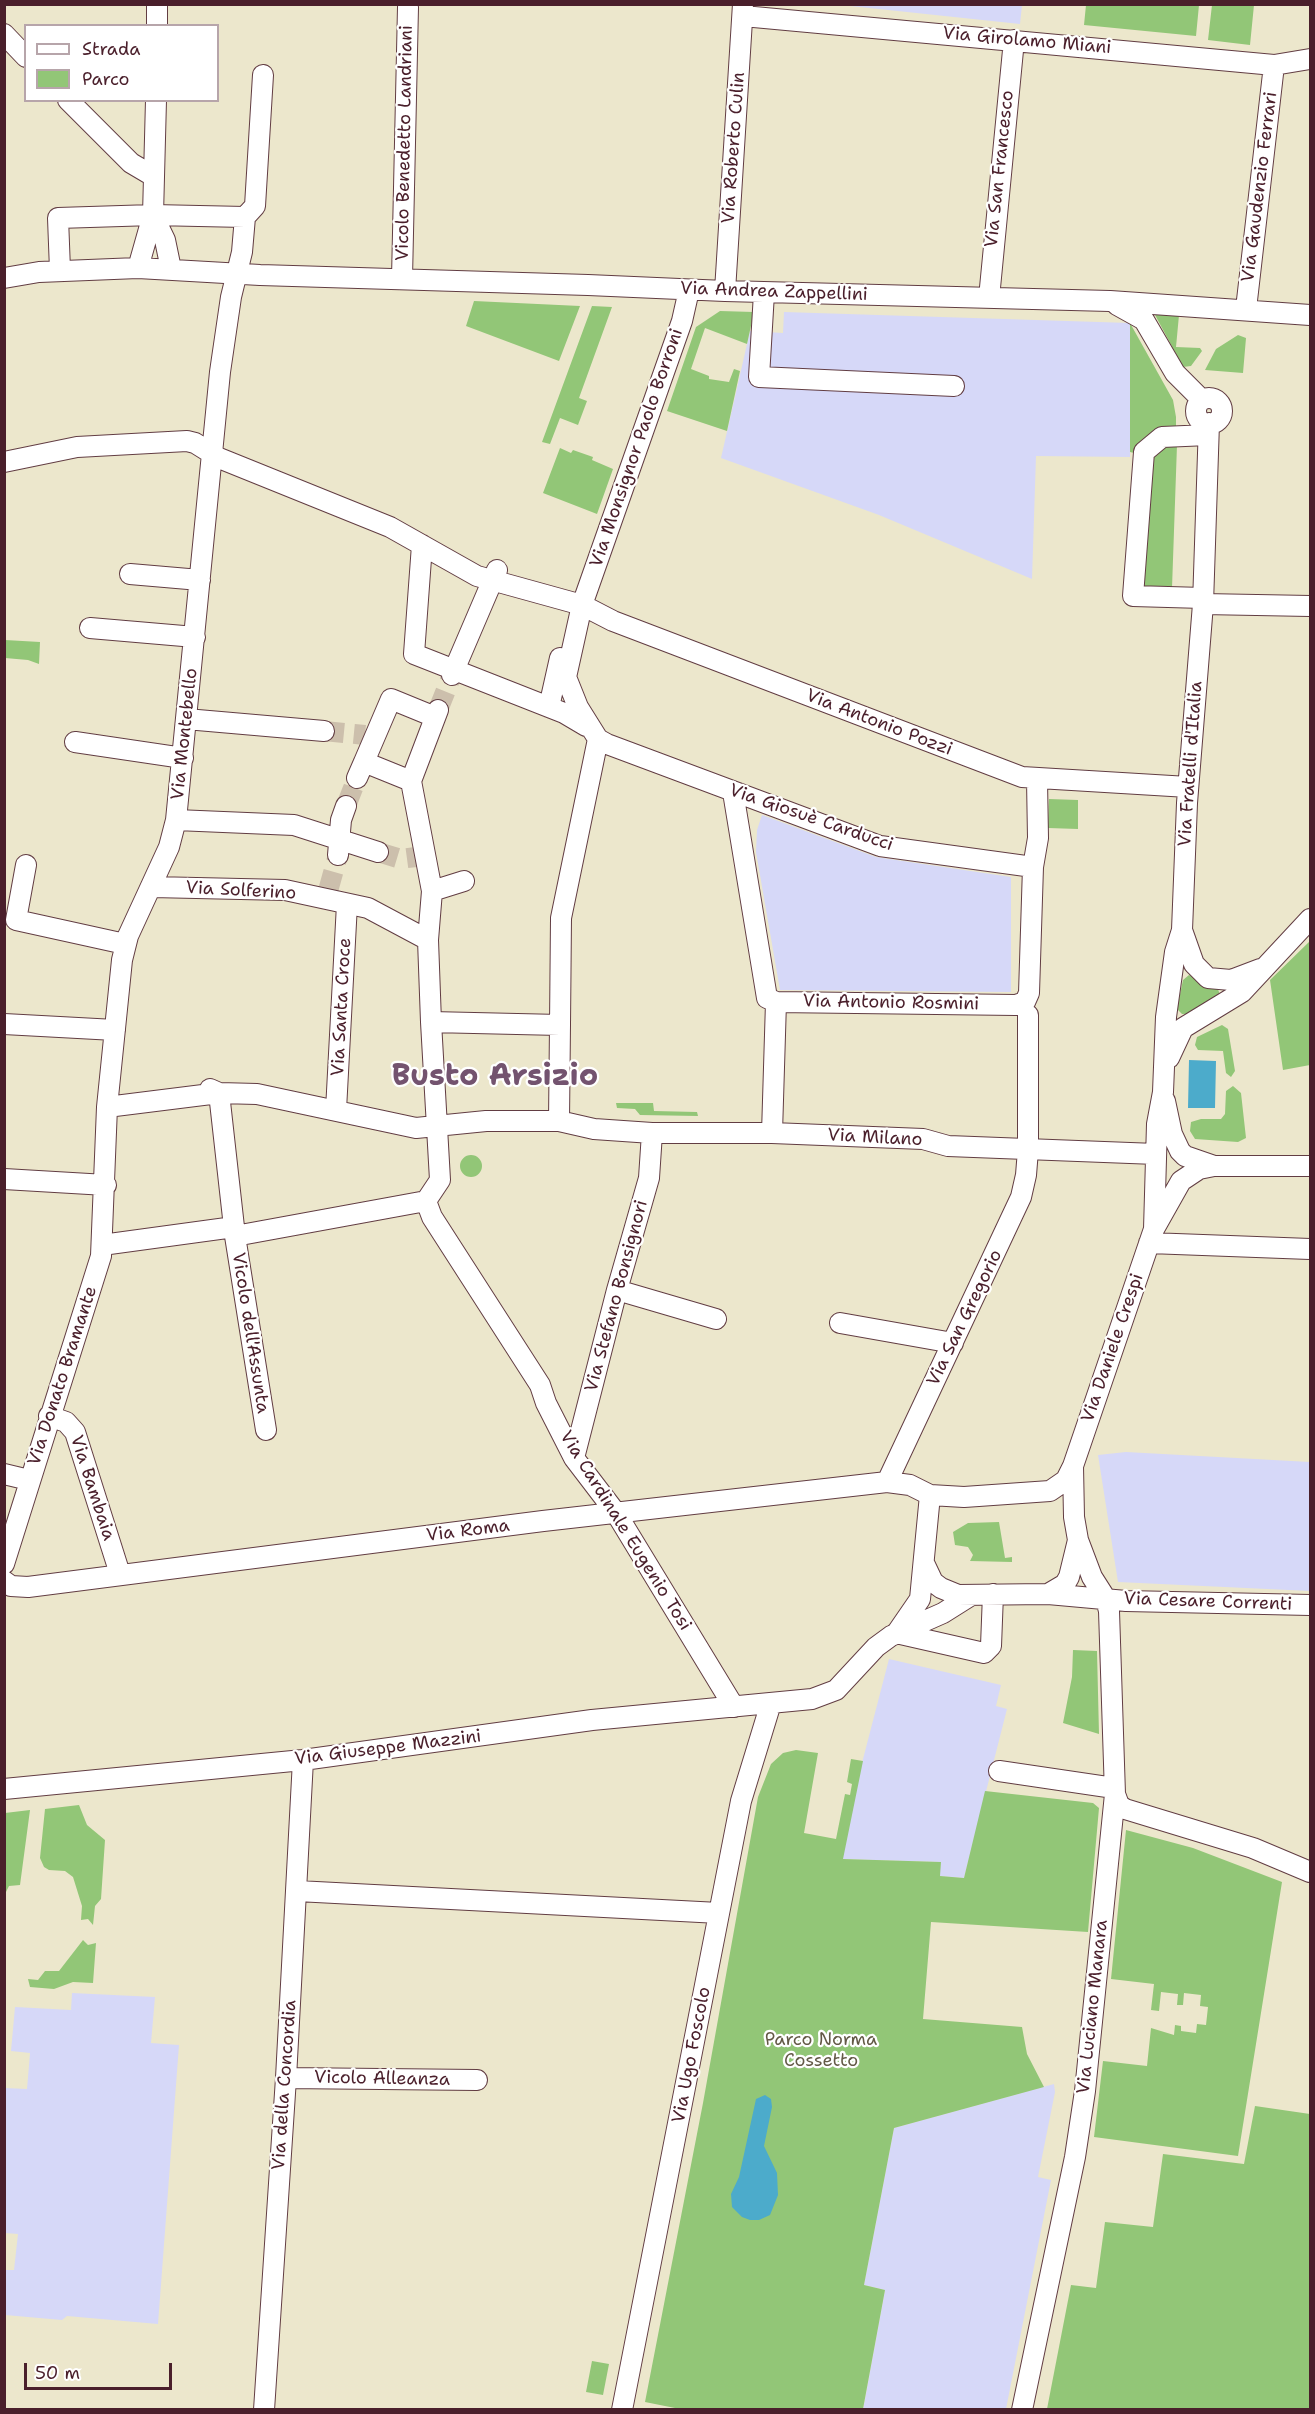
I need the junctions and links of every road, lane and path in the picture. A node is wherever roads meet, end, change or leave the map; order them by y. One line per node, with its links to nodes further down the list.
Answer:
1 (157, 4): 4 (street)
2 (408, 7): 21 (street, Vicolo Benedetto Landriani)
3 (743, 10): 6 (street, Via Girolamo Miani); 23 (street, Via Roberto Culin)
4 (157, 24)
5 (4, 34): 7 (street)
6 (1014, 40): 9 (street, Via Girolamo Miani); 25 (street, Via San Francesco)
7 (24, 55)
8 (1311, 58): 9 (street, Via Girolamo Miani)
9 (1274, 65): 27 (street, Via Gaudenzio Ferrari)
10 (263, 75): 15 (street, Via Montebello)
11 (70, 102): 13 (street)
12 (156, 102): 13 (street)
13 (153, 176): 14 (street)
14 (153, 215): 15 (street); 16 (street); 17 (street); 18 (street)
15 (245, 217): 19 (street, Via Montebello)
16 (138, 268): 17 (street, Via Andrea Zappellini); 18 (street, Via Andrea Zappellini)
17 (171, 269): 19 (street, Via Andrea Zappellini)
18 (60, 270): 20 (street, Via Andrea Zappellini)
19 (236, 274): 21 (street, Via Andrea Zappellini); 31 (street, Via Montebello)
20 (4, 278)
21 (402, 278): 22 (street, Via Andrea Zappellini)
22 (689, 290): 23 (street, Via Andrea Zappellini); 38 (street, Via Monsignor Paolo Borroni)
23 (725, 291): 24 (street, Via Andrea Zappellini)
24 (764, 293): 25 (street, Via Andrea Zappellini); 29 (street)
25 (989, 298): 26 (street, Via Andrea Zappellini)
26 (1110, 301): 27 (street, Via Andrea Zappellini); 30 (street, Via Fratelli d'Italia)
27 (1246, 309): 28 (street, Via Andrea Zappellini)
28 (1311, 315)
29 (954, 386)
30 (1208, 429): 37 (street, Via Fratelli d'Italia); 37 (street)
31 (212, 453): 32 (street, Via Antonio Pozzi); 33 (street, Via Antonio Pozzi); 36 (street, Via Montebello)
32 (4, 462)
33 (422, 545): 35 (street, Via Antonio Pozzi); 42 (street, Via Giosuè Carducci)
34 (130, 574): 36 (street)
35 (495, 576): 38 (street, Via Antonio Pozzi); 42 (street)
36 (200, 580): 41 (street, Via Montebello)
37 (1203, 601): 39 (street); 51 (street, Via Fratelli d'Italia)
38 (576, 604): 43 (street); 46 (street); 49 (street, Via Antonio Pozzi)
39 (1311, 606)
40 (90, 628): 41 (street)
41 (195, 637): 44 (street, Via Montebello)
42 (453, 672): 43 (street, Via Giosuè Carducci)
43 (549, 707): 46 (street, Via Giosuè Carducci)
44 (186, 719): 45 (street); 48 (street, Via Montebello)
45 (324, 731)
46 (592, 732): 52 (street, Via Giosuè Carducci); 71 (street)
47 (75, 742): 48 (street)
48 (183, 758): 54 (street, Via Montebello)
49 (1037, 780): 51 (street, Via Antonio Pozzi); 58 (street)
50 (411, 781): 50 (street); 61 (street)
51 (1188, 787): 64 (street, Via Fratelli d'Italia)
52 (733, 792): 58 (street, Via Giosuè Carducci); 68 (street)
53 (346, 806): 55 (street)
54 (178, 820): 55 (street); 60 (street, Via Montebello)
55 (339, 846): 56 (street)
56 (378, 852)
57 (26, 865): 66 (street)
58 (1033, 867): 69 (street)
59 (464, 881): 61 (street)
60 (152, 887): 62 (street, Via Solferino); 66 (street, Via Montebello)
61 (432, 891): 65 (street)
62 (347, 904): 65 (street, Via Solferino); 78 (street, Via Santa Croce)
63 (1311, 919): 67 (street)
64 (1182, 930): 67 (street); 74 (street)
65 (428, 940): 70 (street)
66 (125, 944): 73 (street, Via Montebello)
67 (1267, 964): 74 (street)
68 (772, 1000): 69 (street, Via Antonio Rosmini); 82 (street)
69 (1022, 1010): 83 (street, Via San Gregorio)
70 (430, 1018): 71 (street); 80 (street)
71 (560, 1018): 79 (street)
72 (4, 1024): 73 (street)
73 (115, 1029): 77 (street, Via Montebello)
74 (1164, 1072): 76 (street)
75 (214, 1091): 77 (street, Via Milano); 78 (street, Via Milano); 90 (street, Vicolo dell'Assunta)
76 (1163, 1092): 84 (street); 85 (street)
77 (107, 1107): 88 (street, Via Montebello)
78 (336, 1110): 80 (street, Via Milano)
79 (559, 1122): 80 (street, Via Milano); 81 (street, Via Milano)
80 (436, 1128): 89 (street)
81 (652, 1132): 82 (street, Via Milano); 94 (street, Via Stefano Bonsignori)
82 (772, 1133): 83 (street, Via Milano)
83 (1028, 1150): 84 (street, Via Milano); 97 (street, Via San Gregorio)
84 (1156, 1154): 91 (street)
85 (1214, 1166): 86 (street); 91 (street)
86 (1311, 1166)
87 (4, 1179): 88 (street)
88 (106, 1185): 92 (street, Via Donato Bramante)
89 (426, 1201): 90 (street); 100 (street, Via Cardinale Eugenio Tosi)
90 (234, 1232): 92 (street); 99 (street, Vicolo dell'Assunta)
91 (1152, 1236): 93 (street); 101 (street, Via Daniele Crespi)
92 (102, 1245): 98 (street, Via Donato Bramante)
93 (1311, 1249)
94 (617, 1290): 95 (street); 100 (street, Via Stefano Bonsignori)
95 (716, 1319)
96 (840, 1323): 97 (street)
97 (953, 1343): 104 (street, Via San Gregorio)
98 (49, 1416): 103 (street, Via Donato Bramante); 114 (street, Via Bambaia)
99 (266, 1430)
100 (574, 1458): 108 (street, Via Cardinale Eugenio Tosi)
101 (1073, 1466): 105 (street); 109 (street)
102 (4, 1474): 103 (street)
103 (29, 1480): 113 (street, Via Donato Bramante)
104 (887, 1482): 106 (street, Via Roma); 108 (street, Via Roma)
105 (1029, 1493): 107 (street); 109 (street)
106 (930, 1495): 107 (street, Via Roma); 110 (street)
107 (964, 1497): 110 (street)
108 (616, 1513): 114 (street, Via Roma); 123 (street, Via Cardinale Eugenio Tosi)
109 (1074, 1517): 111 (street)
110 (929, 1520): 112 (street)
111 (1078, 1540): 117 (street); 119 (street)
112 (924, 1563): 118 (street); 121 (street)
113 (4, 1564)
114 (120, 1574): 115 (street, Via Roma)
115 (4, 1581)
116 (993, 1594): 117 (street); 118 (street); 121 (street)
117 (1048, 1594): 119 (street, Via Cesare Correnti)
118 (970, 1596): 121 (street)
119 (1107, 1599): 120 (street, Via Cesare Correnti); 127 (street, Via Luciano Manara)
120 (1311, 1605)
121 (896, 1633): 122 (street, Via Giuseppe Mazzini)
122 (771, 1703): 123 (street, Via Giuseppe Mazzini); 130 (street, Via Ugo Foscolo)
123 (734, 1707): 124 (street, Via Giuseppe Mazzini)
124 (303, 1760): 126 (street, Via Giuseppe Mazzini); 129 (street, Via della Concordia)
125 (999, 1771): 127 (street)
126 (4, 1789)
127 (1115, 1791): 128 (street); 135 (street, Via Luciano Manara)
128 (1311, 1872)
129 (297, 1891): 130 (street); 131 (street, Via della Concordia)
130 (719, 1914): 134 (street, Via Ugo Foscolo)
131 (286, 2078): 132 (street, Vicolo Alleanza); 133 (street, Via della Concordia)
132 (477, 2080)
133 (264, 2409)
134 (622, 2409)
135 (1022, 2409)

